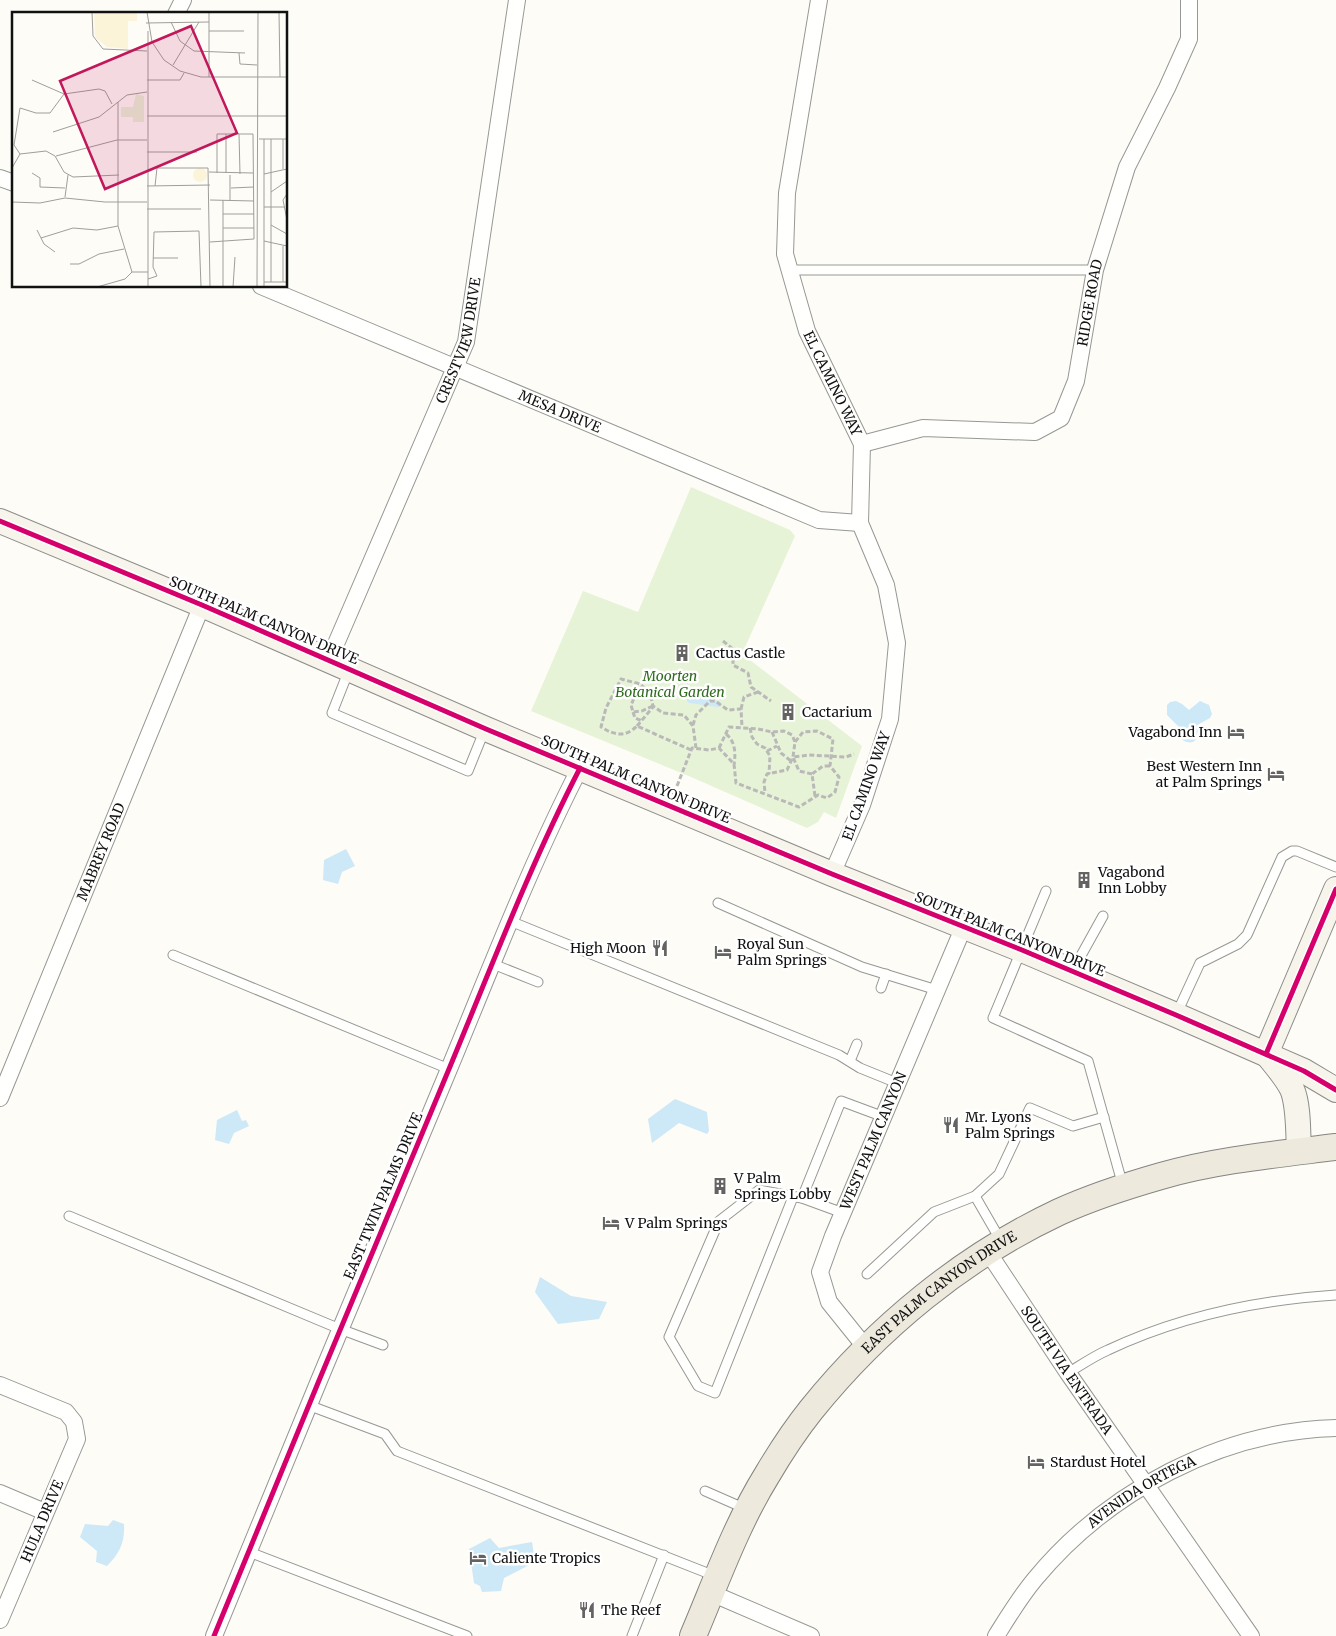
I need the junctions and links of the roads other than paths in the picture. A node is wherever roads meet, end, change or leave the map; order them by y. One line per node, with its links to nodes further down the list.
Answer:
1 (182, 0): 5 (street)
2 (517, 0): 11 (street, CRESTVIEW DRIVE)
3 (819, 0): 8 (street, EL CAMINO WAY)
4 (1189, 0): 9 (street, RIDGE ROAD)
5 (177, 12)
6 (0, 178): 7 (street)
7 (12, 182)
8 (789, 270): 9 (lane); 12 (street, EL CAMINO WAY)
9 (1095, 270): 12 (street, RIDGE ROAD)
10 (266, 288): 11 (street, MESA DRIVE)
11 (455, 368): 14 (street, MESA DRIVE); 16 (street, CRESTVIEW DRIVE)
12 (862, 444): 14 (street, EL CAMINO WAY)
13 (0, 521): 15 (street, SOUTH PALM CANYON DRIVE)
14 (860, 523): 20 (street, EL CAMINO WAY)
15 (202, 605): 16 (street, SOUTH PALM CANYON DRIVE); 42 (street, MABREY ROAD)
16 (339, 665): 17 (street, SOUTH PALM CANYON DRIVE); 17 (lane)
17 (486, 729): 18 (street, SOUTH PALM CANYON DRIVE)
18 (580, 768): 20 (street, SOUTH PALM CANYON DRIVE); 25 (street, EAST TWIN PALMS DRIVE)
19 (1336, 866): 35 (lane)
20 (832, 874): 26 (street, SOUTH PALM CANYON DRIVE)
21 (1046, 891): 27 (lane)
22 (1335, 891): 37 (street)
23 (718, 903): 31 (lane)
24 (1103, 916): 30 (lane)
25 (510, 920): 29 (street, EAST TWIN PALMS DRIVE); 38 (lane)
26 (964, 926): 27 (street, SOUTH PALM CANYON DRIVE); 34 (street, WEST PALM CANYON)
27 (1022, 950): 30 (street, SOUTH PALM CANYON DRIVE); 44 (lane)
28 (173, 955): 39 (lane)
29 (493, 964): 32 (lane); 39 (street, EAST TWIN PALMS DRIVE)
30 (1072, 971): 35 (street, SOUTH PALM CANYON DRIVE)
31 (886, 974): 33 (lane); 34 (lane)
32 (538, 982)
33 (881, 988)
34 (937, 990): 40 (street, WEST PALM CANYON)
35 (1176, 1015): 37 (street, SOUTH PALM CANYON DRIVE)
36 (857, 1044): 38 (lane)
37 (1266, 1054): 41 (street, SOUTH PALM CANYON DRIVE); 46 (street)
38 (850, 1061): 40 (lane)
39 (449, 1068): 55 (street, EAST TWIN PALMS DRIVE)
40 (897, 1083): 43 (street, WEST PALM CANYON)
41 (1336, 1090)
42 (0, 1098)
43 (884, 1117): 49 (lane); 50 (street, WEST PALM CANYON)
44 (1104, 1117): 47 (lane); 48 (lane)
45 (1336, 1148): 46 (main road, EAST PALM CANYON DRIVE)
46 (1299, 1152): 47 (main road, EAST PALM CANYON DRIVE)
47 (1124, 1188): 52 (main road, EAST PALM CANYON DRIVE)
48 (975, 1196): 52 (lane); 53 (lane)
49 (798, 1197): 49 (lane); 50 (lane)
50 (843, 1213): 57 (street, WEST PALM CANYON)
51 (69, 1216): 55 (lane)
52 (995, 1247): 57 (main road, EAST PALM CANYON DRIVE); 58 (street, SOUTH VIA ENTRADA)
53 (867, 1274)
54 (1336, 1295): 58 (lane)
55 (340, 1328): 56 (lane); 60 (street, EAST TWIN PALMS DRIVE)
56 (384, 1345)
57 (866, 1348): 65 (main road, EAST PALM CANYON DRIVE)
58 (1068, 1373): 62 (street, SOUTH VIA ENTRADA)
59 (0, 1385): 66 (street, HULA DRIVE)
60 (308, 1405): 67 (street, EAST TWIN PALMS DRIVE); 68 (lane)
61 (1336, 1428): 62 (street, AVENIDA ORTEGA)
62 (1146, 1484): 76 (street, AVENIDA ORTEGA); 77 (street, SOUTH VIA ENTRADA)
63 (705, 1491): 65 (lane)
64 (0, 1494): 66 (street)
65 (748, 1510): 69 (main road, EAST PALM CANYON DRIVE)
66 (45, 1512): 70 (street, HULA DRIVE)
67 (249, 1552): 71 (street, EAST TWIN PALMS DRIVE); 72 (lane)
68 (664, 1555): 69 (lane); 73 (lane)
69 (714, 1585): 74 (main road, EAST PALM CANYON DRIVE); 75 (street)
70 (0, 1620)
71 (214, 1636)
72 (468, 1636)
73 (632, 1636)
74 (693, 1636)
75 (811, 1636)
76 (996, 1636)
77 (1251, 1636)

